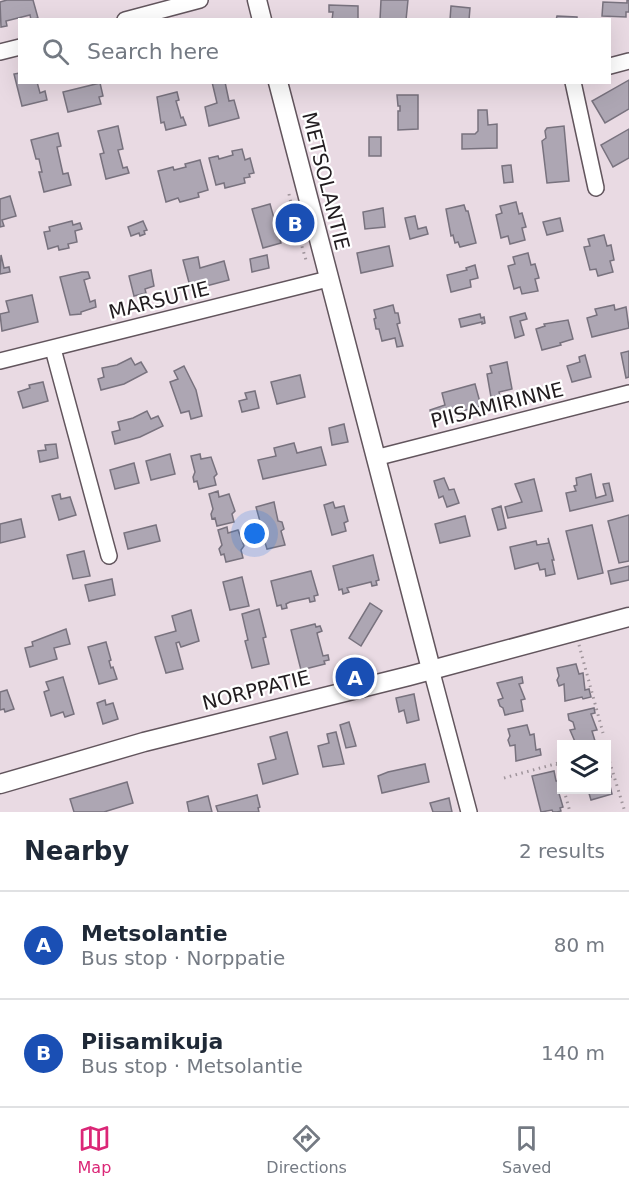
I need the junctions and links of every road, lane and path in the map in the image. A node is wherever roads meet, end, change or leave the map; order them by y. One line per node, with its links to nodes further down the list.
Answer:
1 (200, 0): 3 (street)
2 (257, 0): 4 (street)
3 (132, 18)
4 (262, 18)
5 (18, 48): 6 (street)
6 (0, 52)
7 (629, 61): 8 (street)
8 (611, 66)
9 (279, 84): 12 (street, METSOLANTIE)
10 (573, 84): 11 (street)
11 (596, 188)
12 (328, 279): 13 (street, MARSUTIE); 16 (street, METSOLANTIE)
13 (53, 349): 14 (street, MARSUTIE); 17 (street)
14 (0, 361)
15 (629, 393): 16 (street, PIISAMIRINNE)
16 (375, 458): 20 (street, METSOLANTIE)
17 (109, 556)
18 (629, 617): 19 (street, NORPPATIE)
19 (575, 631): 20 (street, NORPPATIE); 21 (path)
20 (431, 669): 25 (street, NORPPATIE); 27 (street, METSOLANTIE)
21 (603, 733)
22 (611, 761): 29 (path)
23 (557, 764): 24 (path)
24 (504, 778)
25 (0, 784)
26 (565, 794): 28 (path)
27 (469, 812)
28 (570, 812)
29 (625, 812)

